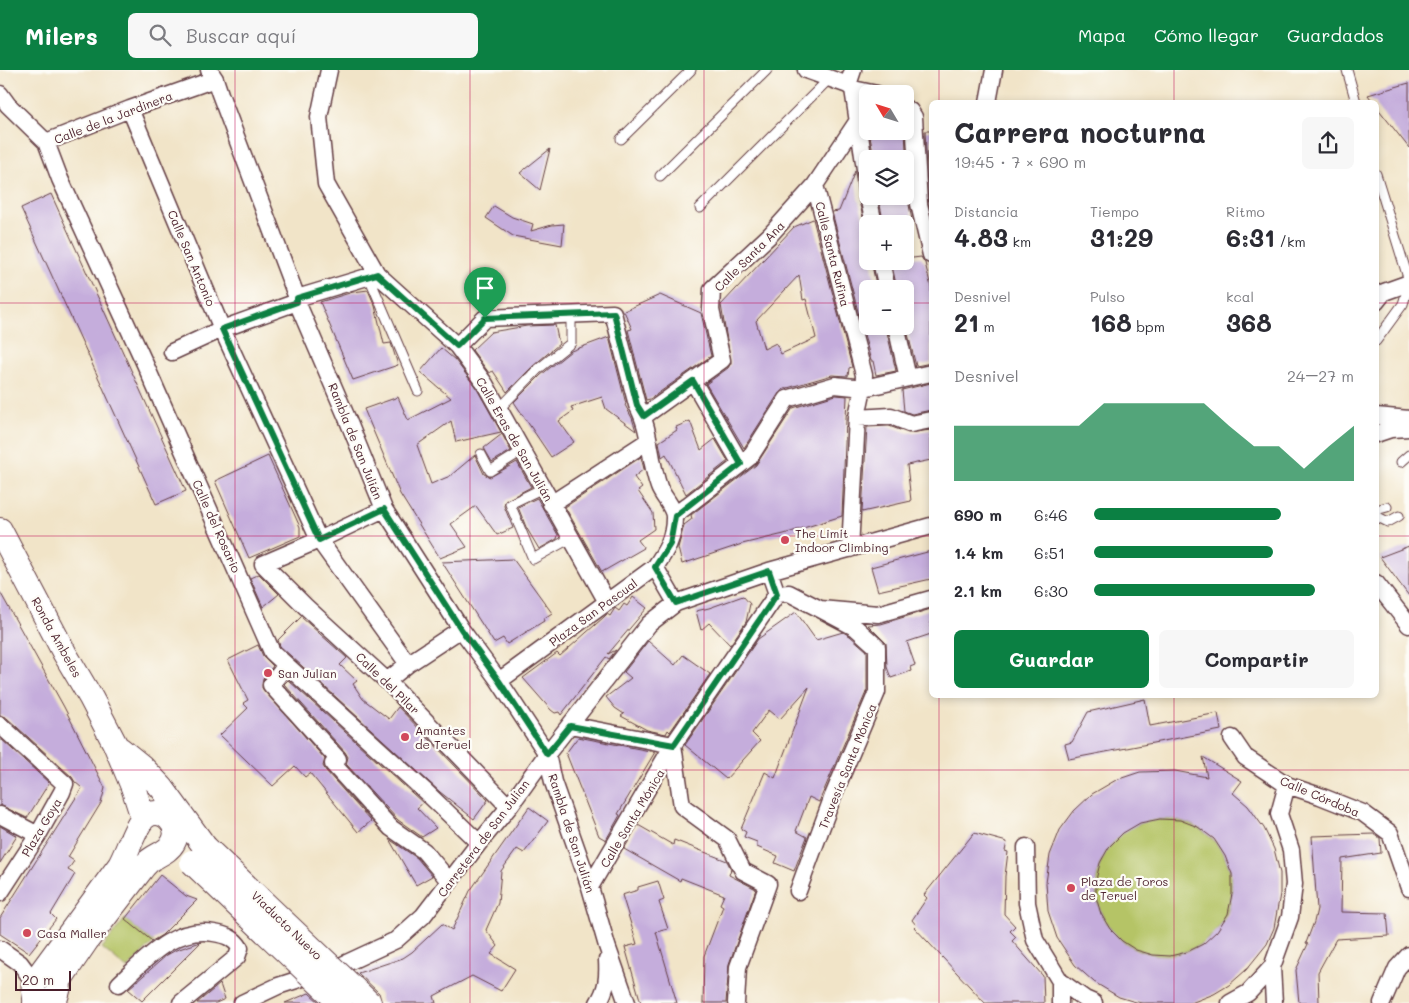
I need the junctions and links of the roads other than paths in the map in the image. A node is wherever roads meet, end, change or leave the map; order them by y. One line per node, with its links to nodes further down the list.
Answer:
1 (330, 70): 24 (street, Calle Eras de San Julián)
2 (691, 70): 16 (lane)
3 (767, 70): 19 (lane)
4 (806, 70): 8 (street)
5 (994, 70): 11 (street)
6 (1346, 70): 12 (lane)
7 (213, 73): 13 (street, Calle de la Jardinera); 27 (street, Rambla de San Julián)
8 (830, 78): 9 (street); 22 (lane)
9 (851, 81): 15 (street)
10 (0, 94): 17 (street, Calle de la Jardinera)
11 (988, 100)
12 (1355, 100)
13 (130, 109): 17 (street, Calle de la Jardinera); 29 (street, Calle San Antonio)
14 (914, 117): 23 (street)
15 (858, 120): 18 (street); 21 (street, Calle Santa Rufina)
16 (622, 139)
17 (46, 142): 77 (street, Calle del Rosario)
18 (862, 150)
19 (660, 176)
20 (1379, 184): 25 (lane)
21 (815, 185): 36 (street, Calle Santa Ana); 37 (street, Calle Santa Rufina)
22 (700, 208)
23 (929, 246)
24 (373, 276): 27 (street); 32 (street, Calle Eras de San Julián); 38 (lane)
25 (1409, 283): 26 (street); 31 (lane)
26 (1379, 298)
27 (297, 300): 29 (street); 56 (street, Rambla de San Julián)
28 (571, 314): 32 (street); 39 (lane); 40 (street)
29 (222, 329): 33 (street); 64 (street, Calle San Antonio)
30 (898, 335): 35 (street)
31 (1379, 337)
32 (457, 346): 39 (street, Calle Eras de San Julián)
33 (172, 352)
34 (929, 373): 35 (street)
35 (908, 378): 37 (street)
36 (693, 381): 40 (street, Calle Santa Ana); 52 (street)
37 (864, 388): 42 (street, Calle Santa Rufina); 52 (street)
38 (418, 391)
39 (499, 409): 48 (street, Calle Eras de San Julián)
40 (644, 416): 47 (street)
41 (1379, 416): 43 (street)
42 (857, 418): 44 (street); 65 (street, Calle Santa Rufina)
43 (1409, 419)
44 (929, 420)
45 (1409, 428): 46 (street)
46 (1379, 433)
47 (648, 441): 54 (street); 58 (street)
48 (522, 452): 49 (lane); 53 (street, Calle Eras de San Julián)
49 (481, 454)
50 (1409, 455): 51 (lane)
51 (1401, 462)
52 (741, 464): 58 (street)
53 (542, 488): 54 (street, Calle Eras de San Julián); 63 (lane)
54 (552, 504): 63 (street, Calle Eras de San Julián)
55 (1387, 507): 57 (lane)
56 (384, 509): 64 (street); 75 (street, Rambla de San Julián)
57 (1379, 509)
58 (675, 516): 66 (street)
59 (1400, 516): 60 (lane)
60 (1379, 518)
61 (929, 527): 65 (street, Carretera de San Julian)
62 (0, 530): 84 (main road, Ronda Ambeles)
63 (571, 538): 71 (street, Calle Eras de San Julián)
64 (319, 540): 76 (street, Calle San Antonio); 78 (street, Calle del Pilar)
65 (850, 549): 67 (street, Carretera de San Julian)
66 (655, 567): 71 (street, Plaza San Pascual); 72 (street)
67 (769, 571): 69 (street); 72 (street, Carretera de San Julian)
68 (1379, 587): 74 (street)
69 (777, 594): 73 (street, Travesía Santa Mónica); 83 (street, Calle Santa Mónica)
70 (929, 600): 73 (street)
71 (608, 602): 79 (street, Plaza San Pascual)
72 (676, 603): 81 (street, Carretera de San Julian)
73 (820, 609): 99 (street, Travesía Santa Mónica)
74 (1409, 625)
75 (461, 629): 76 (street); 79 (street, Rambla de San Julián)
76 (408, 664): 78 (street)
77 (286, 665): 92 (street, Calle del Rosario); 96 (street)
78 (387, 681): 87 (street, Calle del Pilar)
79 (499, 681): 85 (street, Rambla de San Julián)
80 (0, 725): 90 (street, Plaza Goya)
81 (570, 726): 83 (street); 85 (street, Carretera de San Julian)
82 (1232, 738): 86 (street, Calle Córdoba)
83 (674, 745): 97 (street, Calle Santa Mónica); 114 (street)
84 (121, 753): 89 (main road, Ronda Ambeles); 94 (main road, Ronda Ambeles); 95 (main road, Ronda Ambeles)
85 (547, 754): 87 (street, Carretera de San Julian); 97 (street, Rambla de San Julián)
86 (1287, 784): 98 (street, Calle Córdoba); 104 (street)
87 (509, 807): 92 (street, Carretera de San Julian)
88 (0, 815): 90 (street)
89 (147, 820): 91 (main road, Ronda Ambeles); 91 (main road, Ronda Ambeles); 94 (main road)
90 (38, 835): 100 (street, Plaza Goya)
91 (169, 843): 95 (main road, Ronda Ambeles); 107 (main road)
92 (479, 843): 96 (street, Carretera de San Julian)
93 (1026, 847): 105 (street)
94 (127, 854): 107 (main road)
95 (199, 854): 110 (main road, Viaducto Nuevo, bridge); 111 (main road, Viaducto Nuevo, bridge)
96 (450, 882): 109 (street, Carretera de San Julian)
97 (590, 887): 101 (street, Rambla de San Julián)
98 (1409, 888)
99 (798, 891)
100 (0, 893)
101 (607, 946): 112 (street); 113 (street)
102 (0, 950): 107 (street)
103 (1409, 955): 119 (street)
104 (1272, 967): 117 (street); 118 (street)
105 (1060, 981): 115 (street); 116 (street)
106 (119, 984): 108 (street)
107 (45, 991)
108 (181, 1003)
109 (242, 1003)
110 (340, 1003)
111 (369, 1003)
112 (598, 1003)
113 (627, 1003)
114 (736, 1003)
115 (1060, 1003)
116 (1094, 1003)
117 (1230, 1003)
118 (1274, 1003)
119 (1382, 1003)

